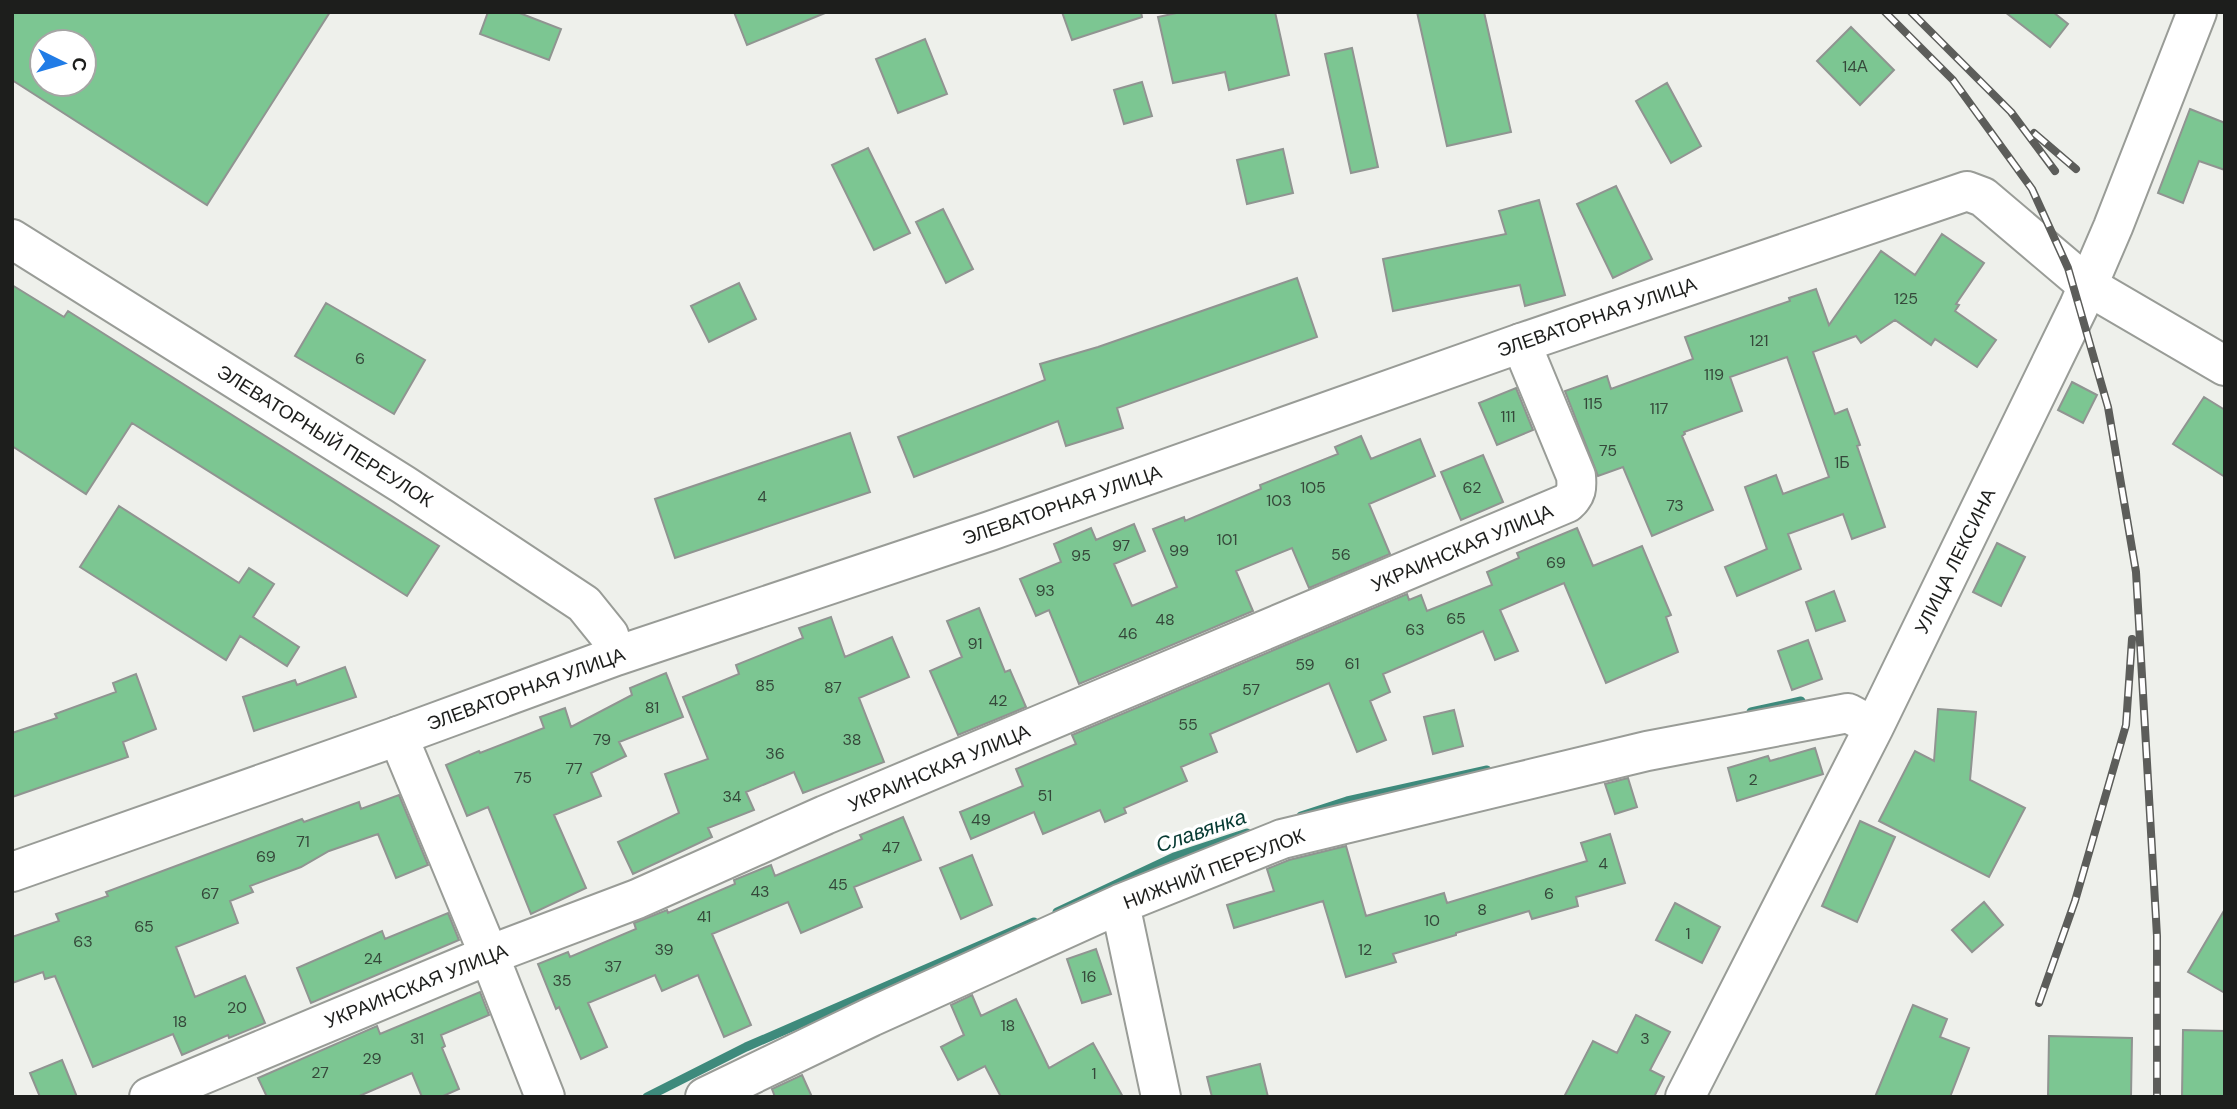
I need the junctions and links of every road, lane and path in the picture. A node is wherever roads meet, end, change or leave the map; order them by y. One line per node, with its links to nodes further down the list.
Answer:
1 (2197, 12): 3 (street, УЛИЦА ЛЕКСИНА)
2 (12, 239): 6 (street, ЭЛЕВАТОРНЫЙ ПЕРЕУЛОК)
3 (2088, 286): 4 (street, ЭЛЕВАТОРНАЯ УЛИЦА); 5 (street); 7 (street, УЛИЦА ЛЕКСИНА)
4 (1521, 343): 6 (street, ЭЛЕВАТОРНАЯ УЛИЦА); 11 (street, УКРАИНСКАЯ УЛИЦА)
5 (2225, 366)
6 (616, 656): 8 (street, ЭЛЕВАТОРНАЯ УЛИЦА)
7 (1874, 727): 10 (street, НИЖНИЙ ПЕРЕУЛОК); 16 (street, УЛИЦА ЛЕКСИНА)
8 (398, 736): 9 (street, ЭЛЕВАТОРНАЯ УЛИЦА); 11 (street)
9 (12, 872)
10 (1120, 904): 14 (street, НИЖНИЙ ПЕРЕУЛОК); 15 (street)
11 (489, 955): 12 (street, УКРАИНСКАЯ УЛИЦА); 13 (street)
12 (149, 1097)
13 (545, 1097)
14 (705, 1097)
15 (1161, 1097)
16 (1685, 1097)

